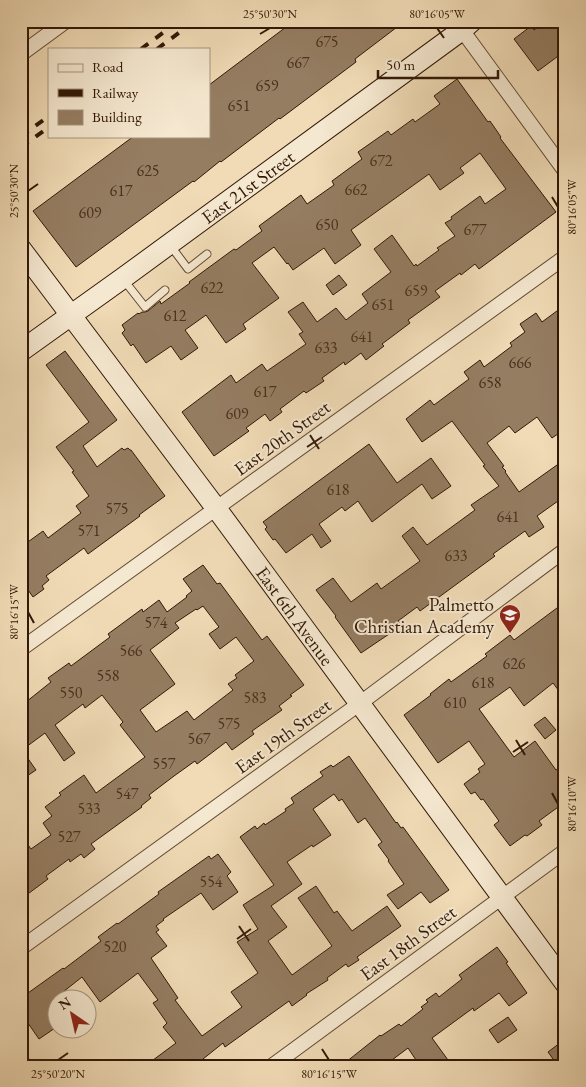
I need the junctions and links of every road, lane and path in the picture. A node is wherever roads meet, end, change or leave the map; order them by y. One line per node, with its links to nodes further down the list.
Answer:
1 (66, 21): 3 (street)
2 (467, 26): 4 (street); 5 (street, East 21st Street)
3 (21, 54)
4 (565, 171)
5 (169, 244): 7 (lane); 9 (street, East 21st Street)
6 (21, 249): 11 (street, East 6th Avenue)
7 (207, 254)
8 (565, 257): 13 (street, East 20th Street)
9 (123, 278): 10 (lane); 11 (street, East 21st Street)
10 (165, 290)
11 (72, 315): 12 (street, East 21st Street); 13 (street, East 6th Avenue)
12 (21, 351)
13 (216, 508): 15 (street, East 20th Street); 16 (street, East 6th Avenue)
14 (565, 550): 16 (street, East 19th Street)
15 (21, 649)
16 (360, 704): 18 (street, East 6th Avenue); 19 (street, East 19th Street)
17 (565, 850): 18 (street, East 18th Street)
18 (502, 897): 20 (street, East 6th Avenue); 23 (street, East 18th Street)
19 (21, 948)
20 (565, 983)
21 (21, 1061): 22 (street)
22 (25, 1066)
23 (272, 1066)

